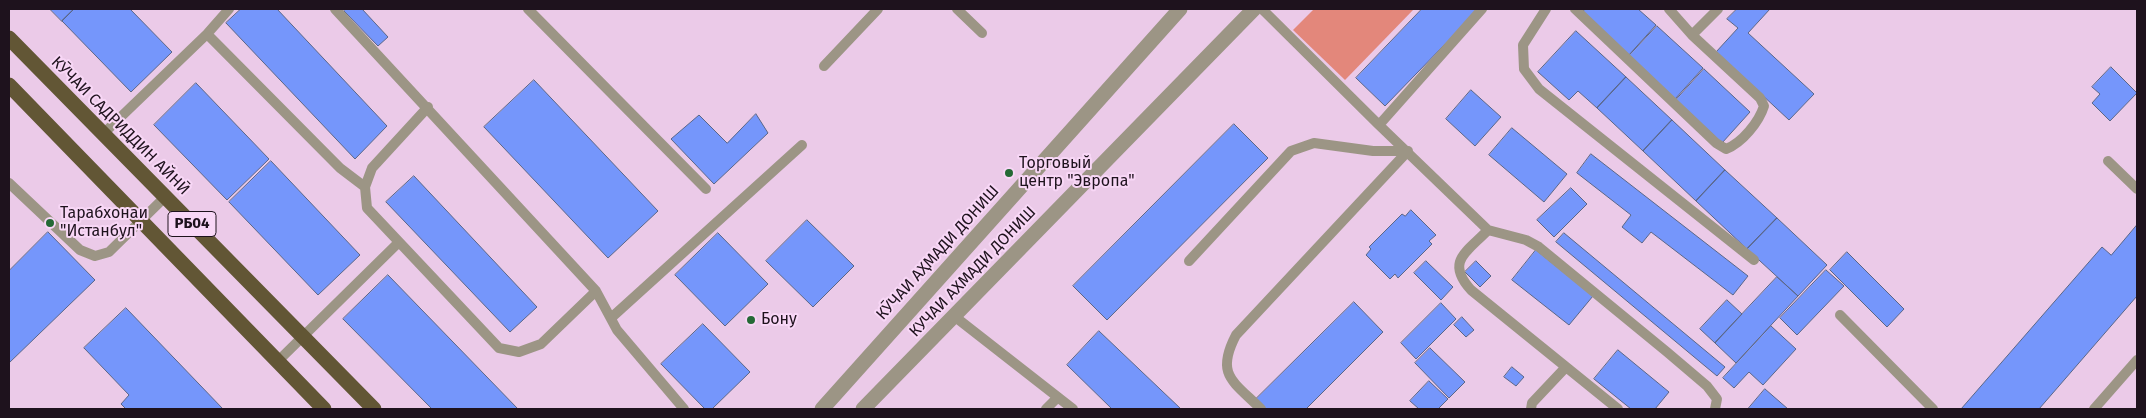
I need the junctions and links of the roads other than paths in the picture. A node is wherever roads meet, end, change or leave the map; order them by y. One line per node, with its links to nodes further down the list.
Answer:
1 (229, 9): 15 (lane)
2 (335, 9): 20 (lane)
3 (528, 9): 28 (lane)
4 (878, 9): 18 (lane)
5 (957, 9): 14 (lane)
6 (1180, 9): 48 (street, КӮЧАИ АҲМАДИ ДОНИШ)
7 (1254, 9): 38 (street, КУЧАИ АХМАДИ ДОНИШ)
8 (1262, 9): 21 (lane)
9 (1482, 9): 21 (lane)
10 (1546, 9): 34 (lane)
11 (1575, 9): 16 (lane)
12 (1669, 9): 16 (lane)
13 (1718, 9): 16 (lane)
14 (982, 33)
15 (207, 34): 22 (lane); 27 (lane)
16 (1692, 35)
17 (9, 38): 22 (highway, КӮЧАИ САДРИДДИН АЙНӢ / РБ04)
18 (824, 66)
19 (10, 85): 31 (highway, РБ04)
20 (428, 107): 27 (lane); 36 (lane)
21 (1379, 125): 24 (lane)
22 (103, 134): 30 (highway, КӮЧАИ САДРИДДИН АЙНӢ / РБ04)
23 (802, 144): 39 (lane)
24 (1408, 151): 32 (lane); 35 (lane); 52 (lane)
25 (2108, 162): 29 (lane)
26 (9, 183): 31 (lane)
27 (365, 187): 33 (lane)
28 (706, 189)
29 (2137, 189)
30 (166, 197): 31 (lane); 40 (highway, КӮЧАИ САДРИДДИН АЙНӢ / РБ04)
31 (140, 222): 42 (highway, РБ04)
32 (1488, 230): 43 (lane); 55 (lane)
33 (398, 243): 36 (lane); 40 (lane)
34 (1754, 260)
35 (1189, 261)
36 (596, 291): 39 (lane)
37 (1840, 315): 56 (lane)
38 (954, 316): 44 (lane); 49 (street, КУЧАИ АХМАДИ ДОНИШ)
39 (611, 318): 47 (lane)
40 (303, 337): 42 (lane); 46 (highway, КӮЧАИ САДРИДДИН АЙНӢ / РБ04)
41 (2137, 360): 57 (lane)
42 (278, 362): 45 (highway, РБ04)
43 (1566, 367): 53 (lane); 54 (lane)
44 (1057, 398): 50 (lane); 51 (lane)
45 (324, 409)
46 (374, 409)
47 (684, 409)
48 (822, 409)
49 (863, 409)
50 (1046, 409)
51 (1073, 409)
52 (1261, 409)
53 (1531, 409)
54 (1618, 409)
55 (1715, 409)
56 (1933, 409)
57 (2094, 409)

